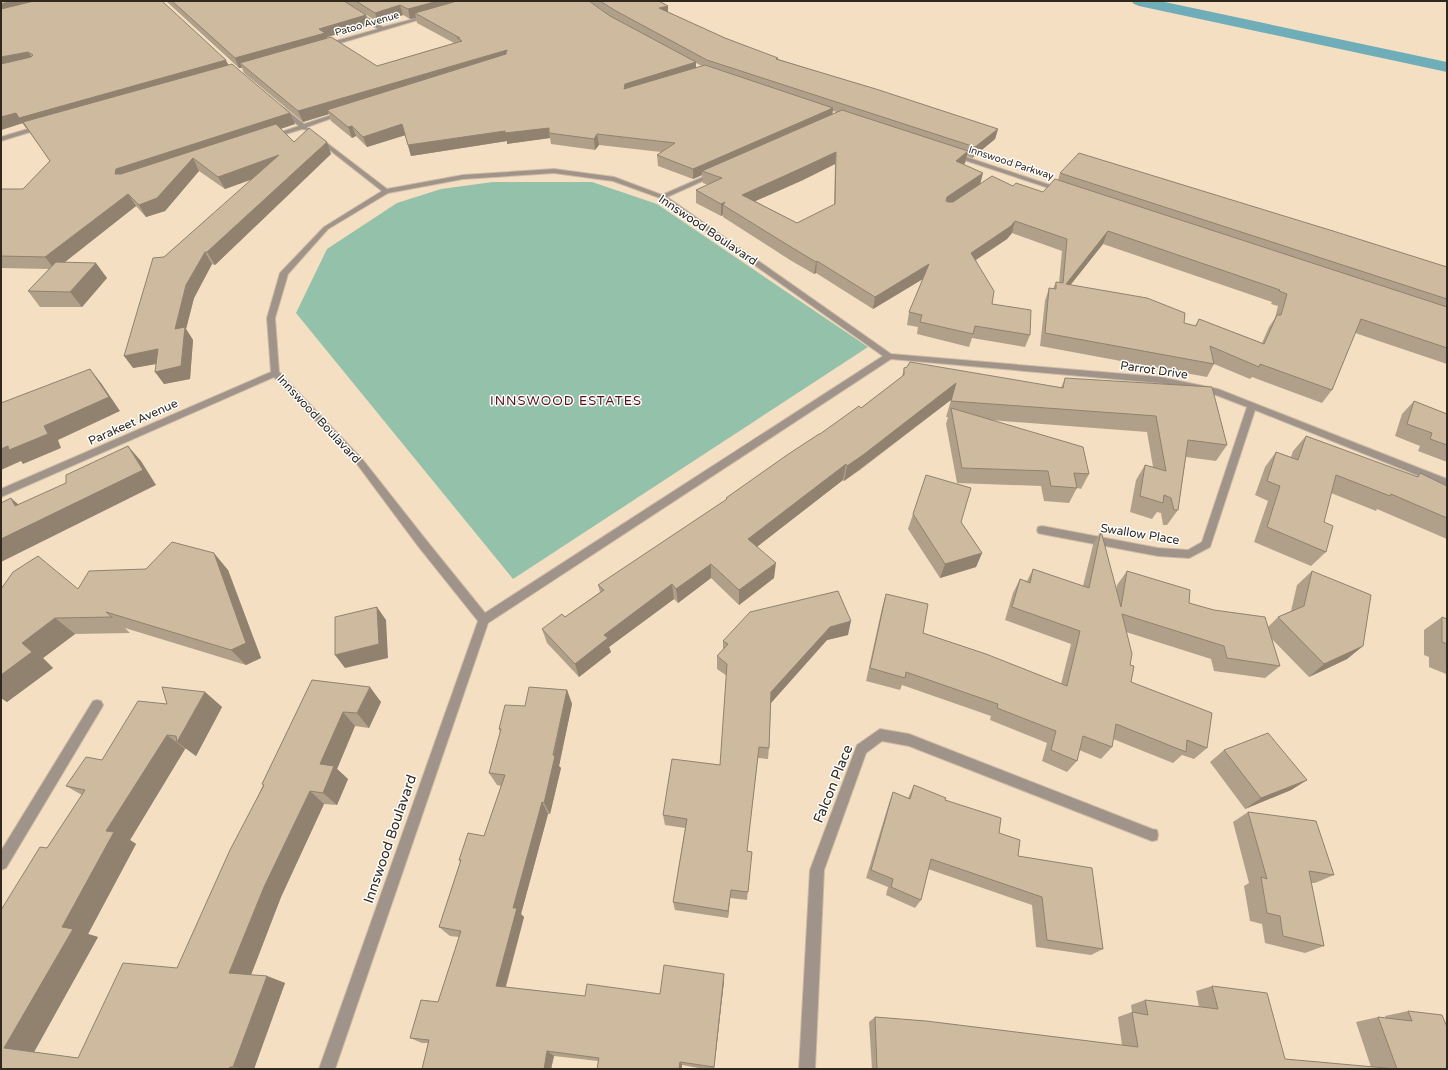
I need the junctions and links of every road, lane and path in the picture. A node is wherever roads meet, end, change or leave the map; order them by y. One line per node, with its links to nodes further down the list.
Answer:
1 (338, 1): 3 (street)
2 (434, 15): 3 (street, Patoo Avenue)
3 (382, 29): 4 (street, Patoo Avenue)
4 (321, 47)
5 (279, 106): 8 (street)
6 (347, 112): 8 (street)
7 (47, 126): 10 (street)
8 (302, 126): 9 (street); 15 (street)
9 (265, 138)
10 (1, 139)
11 (946, 152): 13 (street, Innswood Parkway)
12 (719, 171): 17 (street)
13 (1006, 172): 14 (street); 16 (street, Innswood Parkway)
14 (999, 176)
15 (386, 191): 17 (street, Innswood Boulavard); 19 (street, Innswood Boulavard)
16 (1066, 192)
17 (662, 197): 18 (street, Innswood Boulavard)
18 (889, 356): 20 (street, Parrot Drive); 24 (street)
19 (275, 373): 22 (street, Parakeet Avenue); 24 (street, Innswood Boulavard)
20 (1252, 406): 21 (street, Parrot Drive); 23 (street, Swallow Place)
21 (1447, 483)
22 (1, 493)
23 (1042, 530)
24 (484, 620): 29 (street, Innswood Boulavard)
25 (97, 705): 27 (street)
26 (1152, 835): 30 (street, Falcon Place)
27 (6, 846): 28 (street)
28 (1, 863)
29 (327, 1069)
30 (807, 1069)

